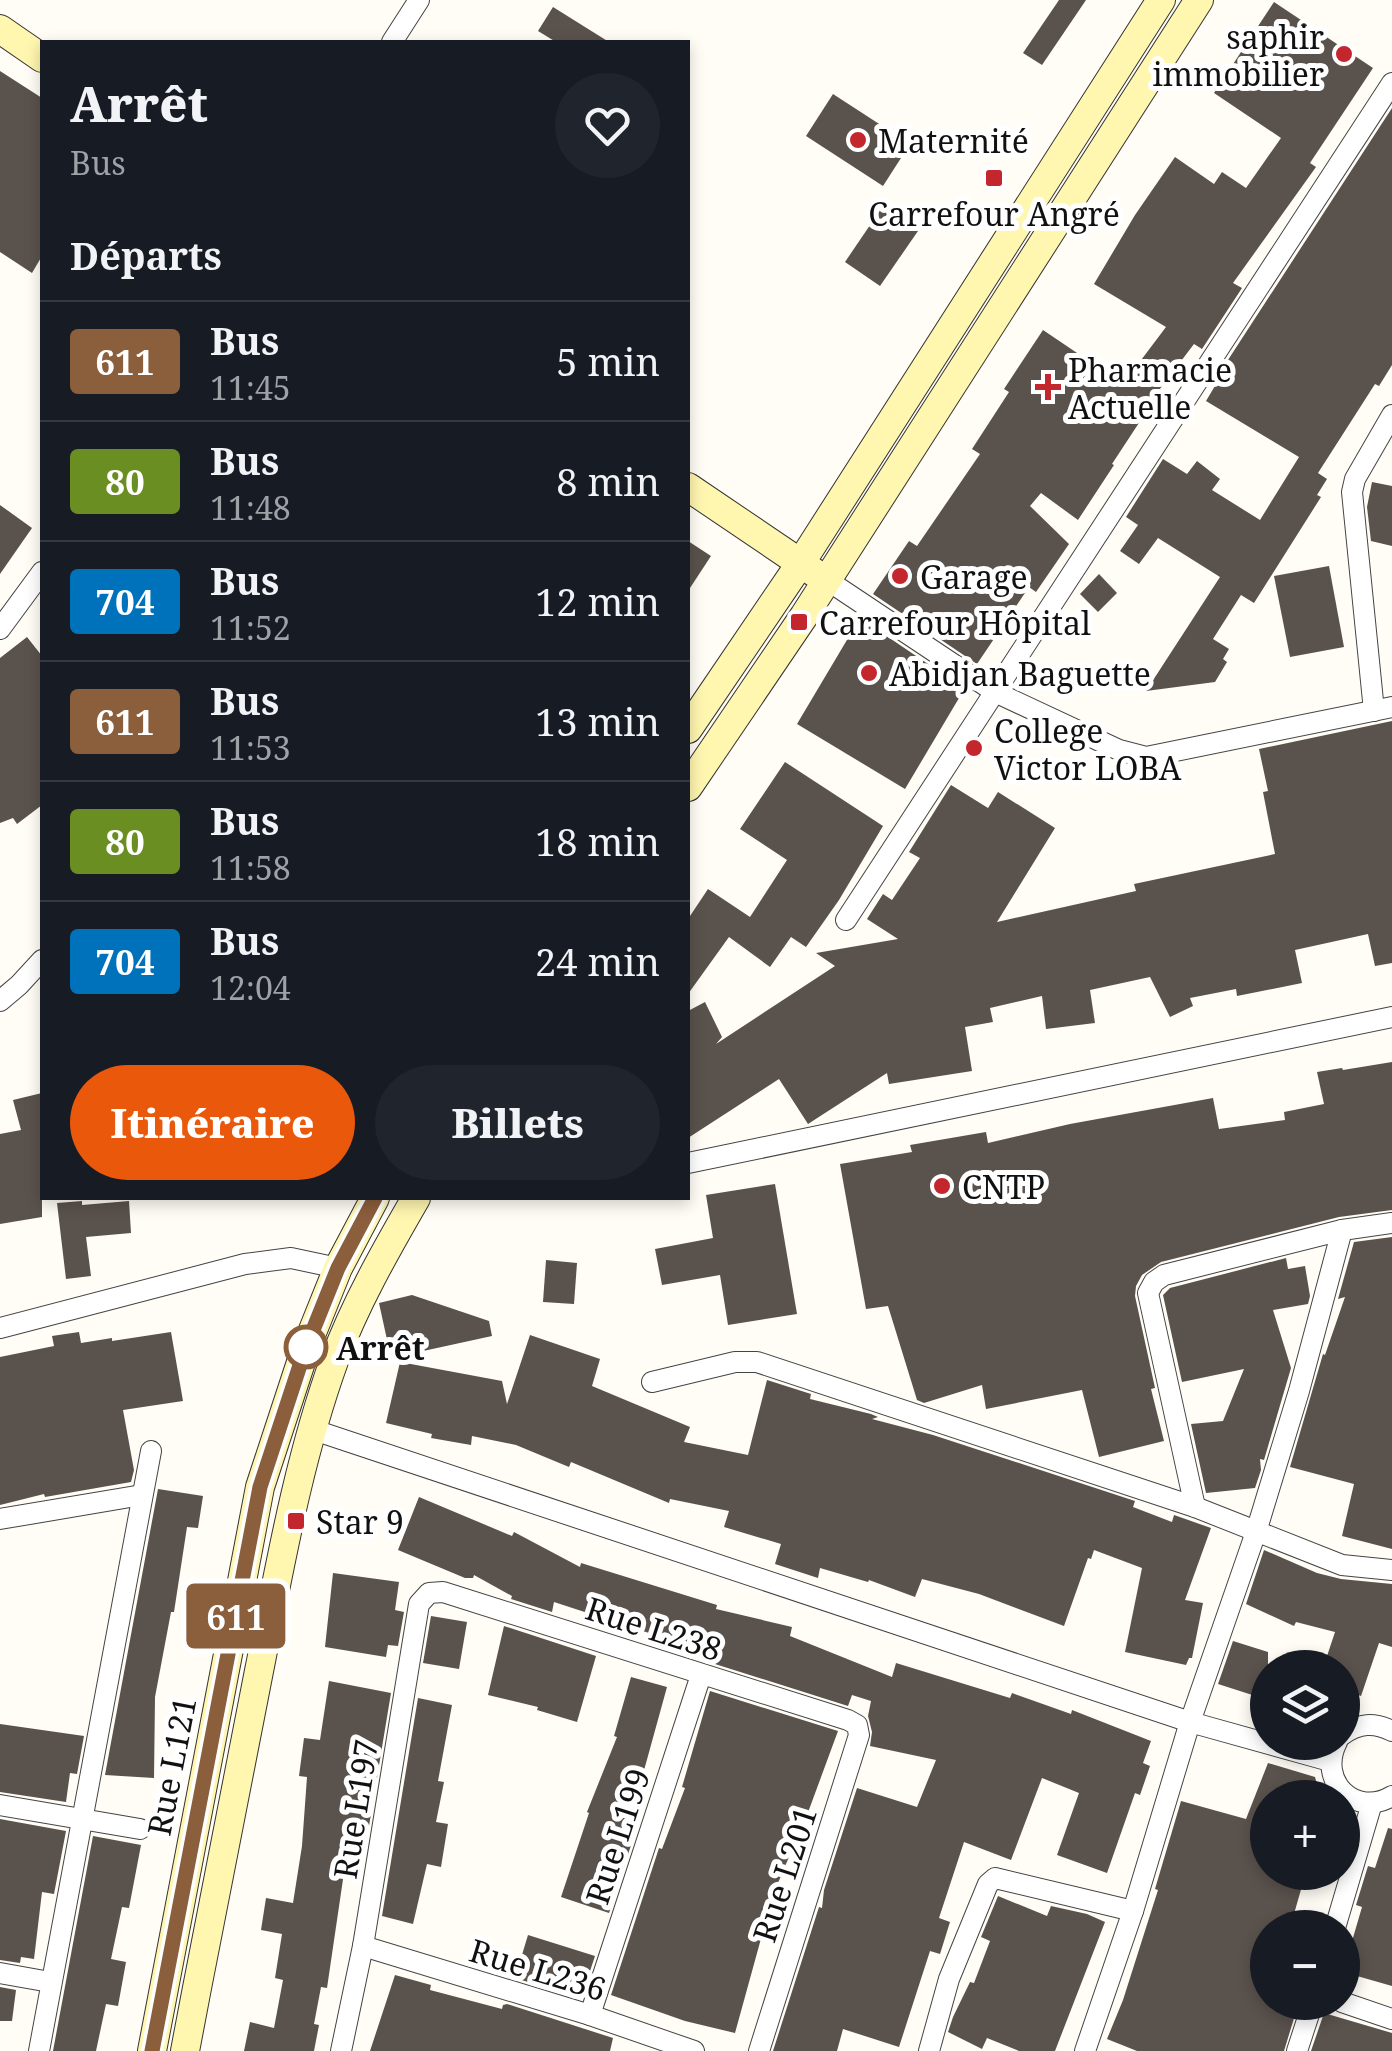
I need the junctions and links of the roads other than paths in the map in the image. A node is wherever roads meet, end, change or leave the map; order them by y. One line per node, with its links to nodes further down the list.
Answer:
1 (419, 0): 5 (street)
2 (1161, 0): 10 (main road)
3 (1199, 0): 12 (main road)
4 (0, 30): 6 (main road)
5 (393, 40)
6 (40, 57)
7 (1392, 83): 14 (street)
8 (1392, 415): 15 (street)
9 (690, 489): 10 (main road)
10 (800, 564): 12 (main road); 16 (main road)
11 (40, 575): 13 (street)
12 (826, 580): 14 (street); 17 (main road)
13 (0, 630)
14 (995, 692): 15 (street); 18 (street)
15 (1383, 709)
16 (690, 726)
17 (690, 785)
18 (846, 920)
19 (40, 962): 20 (street)
20 (0, 1001)
21 (1392, 1017): 22 (street)
22 (690, 1163)
23 (374, 1200): 27 (main road, Rue L121)
24 (415, 1200): 30 (main road)
25 (1392, 1223): 26 (street)
26 (1342, 1230): 33 (street); 35 (street)
27 (338, 1268): 28 (street); 61 (main road, Rue L121)
28 (0, 1328)
29 (652, 1382): 33 (street)
30 (311, 1429): 40 (street); 62 (main road)
31 (150, 1451): 32 (street)
32 (142, 1494): 34 (street); 48 (street)
33 (1195, 1507): 35 (street)
34 (0, 1520)
35 (1256, 1532): 36 (street); 40 (street)
36 (1392, 1570)
37 (442, 1592): 38 (street, Rue L238); 52 (street, Rue L197)
38 (701, 1675): 39 (street, Rue L238); 56 (street, Rue L199)
39 (848, 1720): 65 (street, Rue L201)
40 (1190, 1722): 43 (street); 50 (street)
41 (1360, 1726): 42 (street)
42 (1392, 1731)
43 (1250, 1734)
44 (1333, 1760): 46 (street)
45 (1392, 1796): 46 (street)
46 (1372, 1803): 51 (street)
47 (0, 1804): 48 (street)
48 (81, 1819): 49 (street); 54 (street)
49 (140, 1830)
50 (1133, 1910): 59 (street); 66 (street)
51 (1340, 1910)
52 (363, 1946): 56 (street, Rue L236); 63 (street, Rue L197)
53 (0, 1973): 54 (street)
54 (50, 1982): 60 (street)
55 (1360, 2008): 57 (street)
56 (590, 2015): 64 (street, Rue L236)
57 (1392, 2018)
58 (1307, 2020): 67 (street)
59 (923, 2050)
60 (39, 2051)
61 (152, 2051)
62 (184, 2051)
63 (341, 2051)
64 (694, 2051)
65 (759, 2051)
66 (1085, 2051)
67 (1296, 2051)

